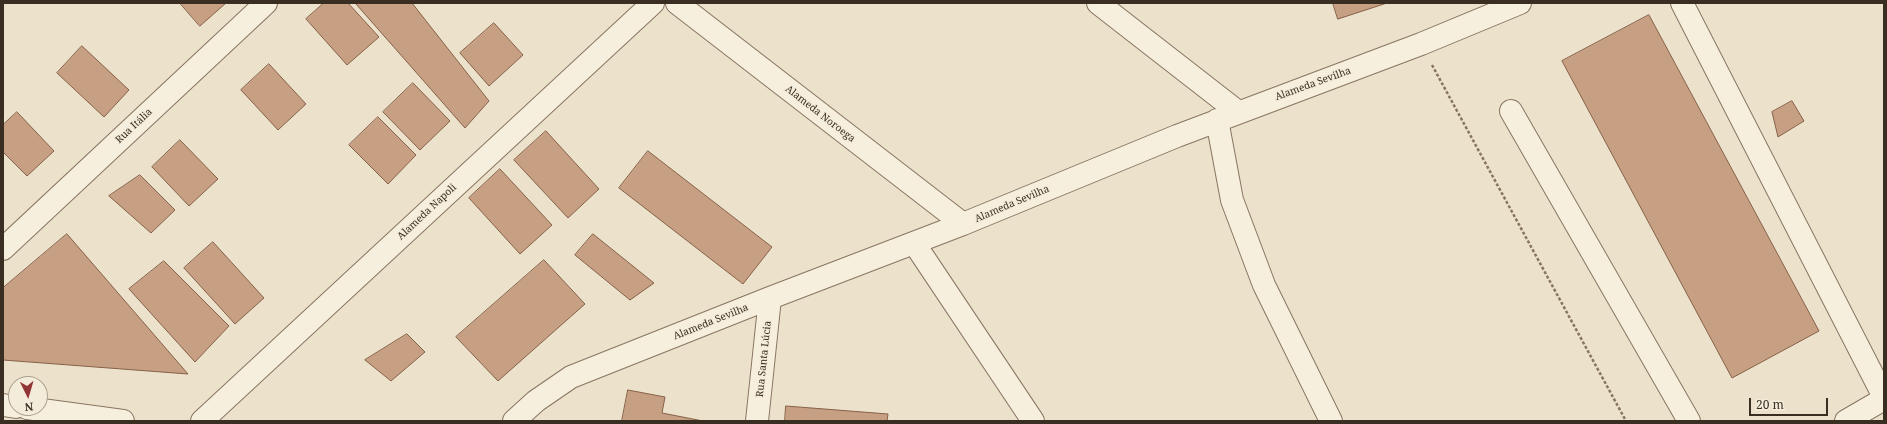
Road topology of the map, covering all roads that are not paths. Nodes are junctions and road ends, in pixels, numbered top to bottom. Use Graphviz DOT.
graph roads {
  1 [pos="266,3"];
  2 [pos="653,3"];
  3 [pos="677,3"];
  4 [pos="1098,3"];
  5 [pos="1520,3"];
  6 [pos="1682,3"];
  7 [pos="1511,111"];
  8 [pos="1238,112"];
  9 [pos="1217,120"];
  10 [pos="963,224"];
  11 [pos="914,243"];
  12 [pos="3,249"];
  13 [pos="770,298"];
  14 [pos="1884,398"];
  15 [pos="48,411"];
  16 [pos="122,421"];
  17 [pos="202,421"];
  18 [pos="514,421"];
  19 [pos="757,421"];
  20 [pos="1034,421"];
  21 [pos="1331,421"];
  22 [pos="1689,421"];
  23 [pos="1846,421"];
  1 -- 12 [label="street, Rua Itália"];
  2 -- 17 [label="street, Alameda Napoli"];
  3 -- 10 [label="street, Alameda Noroega"];
  4 -- 8 [label="street"];
  5 -- 8 [label="street, Alameda Sevilha"];
  6 -- 14 [label="street"];
  7 -- 22 [label="street"];
  8 -- 9 [label="street, Alameda Sevilha"];
  9 -- 10 [label="street, Alameda Sevilha"];
  9 -- 21 [label="street"];
  10 -- 11 [label="street, Alameda Sevilha"];
  11 -- 13 [label="street, Alameda Sevilha"];
  11 -- 20 [label="street"];
  13 -- 18 [label="street, Alameda Sevilha"];
  13 -- 19 [label="street, Rua Santa Lúcia"];
  14 -- 23 [label="street"];
  15 -- 16 [label="street"];
}
